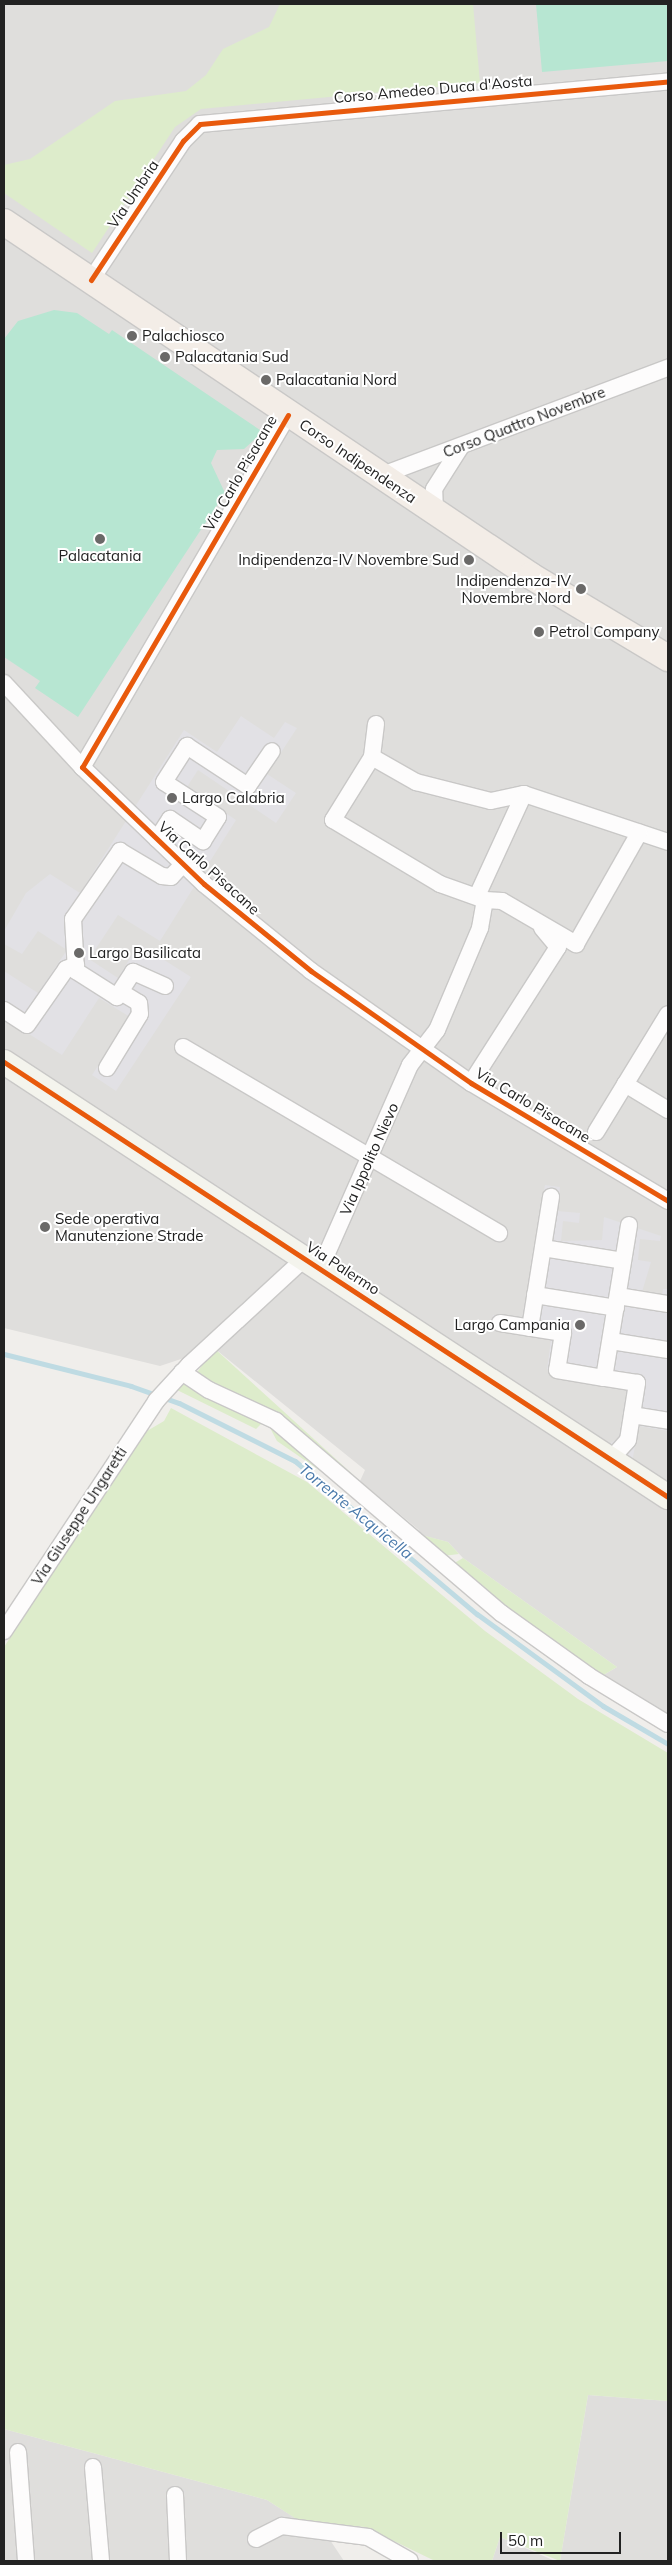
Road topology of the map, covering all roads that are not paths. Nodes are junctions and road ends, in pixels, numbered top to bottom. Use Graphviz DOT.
graph roads {
  1 [pos="668,81"];
  2 [pos="200,124"];
  3 [pos="4,222"];
  4 [pos="91,280"];
  5 [pos="668,368"];
  6 [pos="288,415"];
  7 [pos="460,448"];
  8 [pos="380,476"];
  9 [pos="435,513"];
  10 [pos="668,658"];
  11 [pos="4,683"];
  12 [pos="376,724"];
  13 [pos="272,751"];
  14 [pos="372,757"];
  15 [pos="82,767"];
  16 [pos="524,794"];
  17 [pos="639,833"];
  18 [pos="157,839"];
  19 [pos="668,842"];
  20 [pos="183,864"];
  21 [pos="481,898"];
  22 [pos="534,918"];
  23 [pos="76,964"];
  24 [pos="165,986"];
  25 [pos="121,992"];
  26 [pos="4,1010"];
  27 [pos="668,1014"];
  28 [pos="183,1047"];
  29 [pos="422,1052"];
  30 [pos="4,1062"];
  31 [pos="107,1068"];
  32 [pos="471,1083"];
  33 [pos="625,1084"];
  34 [pos="668,1110"];
  35 [pos="596,1132"];
  36 [pos="370,1156"];
  37 [pos="551,1197"];
  38 [pos="668,1201"];
  39 [pos="629,1225"];
  40 [pos="499,1233"];
  41 [pos="543,1248"];
  42 [pos="623,1261"];
  43 [pos="312,1263"];
  44 [pos="536,1295"];
  45 [pos="617,1302"];
  46 [pos="668,1304"];
  47 [pos="500,1323"];
  48 [pos="530,1328"];
  49 [pos="610,1341"];
  50 [pos="668,1350"];
  51 [pos="182,1372"];
  52 [pos="604,1378"];
  53 [pos="632,1415"];
  54 [pos="668,1421"];
  55 [pos="611,1459"];
  56 [pos="668,1497"];
  57 [pos="4,1631"];
  58 [pos="668,1724"];
  59 [pos="18,2452"];
  60 [pos="93,2467"];
  61 [pos="175,2495"];
  62 [pos="256,2539"];
  63 [pos="26,2561"];
  64 [pos="101,2561"];
  65 [pos="178,2561"];
  66 [pos="410,2561"];
  1 -- 2 [label="street, Corso Amedeo Duca d'Aosta"];
  2 -- 4 [label="street, Via Umbria"];
  3 -- 4 [label="main road, Corso Indipendenza"];
  4 -- 6 [label="main road, Corso Indipendenza"];
  5 -- 7 [label="street, Corso Quattro Novembre"];
  6 -- 8 [label="main road, Corso Indipendenza"];
  6 -- 15 [label="street, Via Carlo Pisacane"];
  7 -- 8 [label="street, Corso Quattro Novembre"];
  7 -- 9 [label="street"];
  8 -- 9 [label="main road, Corso Indipendenza"];
  9 -- 10 [label="main road, Corso Indipendenza"];
  11 -- 15 [label="street"];
  12 -- 14 [label="street"];
  13 -- 18 [label="street"];
  14 -- 16 [label="street"];
  14 -- 21 [label="street"];
  15 -- 18 [label="street, Via Carlo Pisacane"];
  16 -- 17 [label="street"];
  16 -- 21 [label="street, Via Ippolito Nievo"];
  17 -- 19 [label="street"];
  17 -- 22 [label="street"];
  18 -- 20 [label="street, Via Carlo Pisacane"];
  20 -- 23 [label="street"];
  20 -- 29 [label="street, Via Carlo Pisacane"];
  21 -- 22 [label="street"];
  21 -- 29 [label="street, Via Ippolito Nievo"];
  22 -- 32 [label="street"];
  23 -- 25 [label="street"];
  23 -- 26 [label="street"];
  24 -- 25 [label="street"];
  25 -- 31 [label="street"];
  27 -- 33 [label="street"];
  28 -- 36 [label="street"];
  29 -- 32 [label="street, Via Carlo Pisacane"];
  29 -- 36 [label="street, Via Ippolito Nievo"];
  30 -- 43 [label="main road, Via Palermo"];
  32 -- 38 [label="street, Via Carlo Pisacane"];
  33 -- 34 [label="street"];
  33 -- 35 [label="street"];
  36 -- 40 [label="street"];
  36 -- 43 [label="street, Via Ippolito Nievo"];
  37 -- 41 [label="street"];
  39 -- 42 [label="street"];
  41 -- 42 [label="street"];
  41 -- 44 [label="street"];
  42 -- 45 [label="street"];
  43 -- 51 [label="street"];
  43 -- 55 [label="main road, Via Palermo"];
  44 -- 45 [label="street"];
  44 -- 48 [label="street"];
  45 -- 46 [label="street"];
  45 -- 49 [label="street"];
  47 -- 48 [label="street"];
  48 -- 52 [label="street"];
  49 -- 50 [label="street"];
  49 -- 52 [label="street"];
  51 -- 57 [label="street, Via Giuseppe Ungaretti"];
  51 -- 58 [label="street"];
  52 -- 53 [label="street"];
  53 -- 54 [label="street"];
  53 -- 55 [label="street"];
  55 -- 56 [label="main road, Via Palermo"];
  59 -- 63 [label="street"];
  60 -- 64 [label="street"];
  61 -- 65 [label="street"];
  62 -- 66 [label="street"];
}
